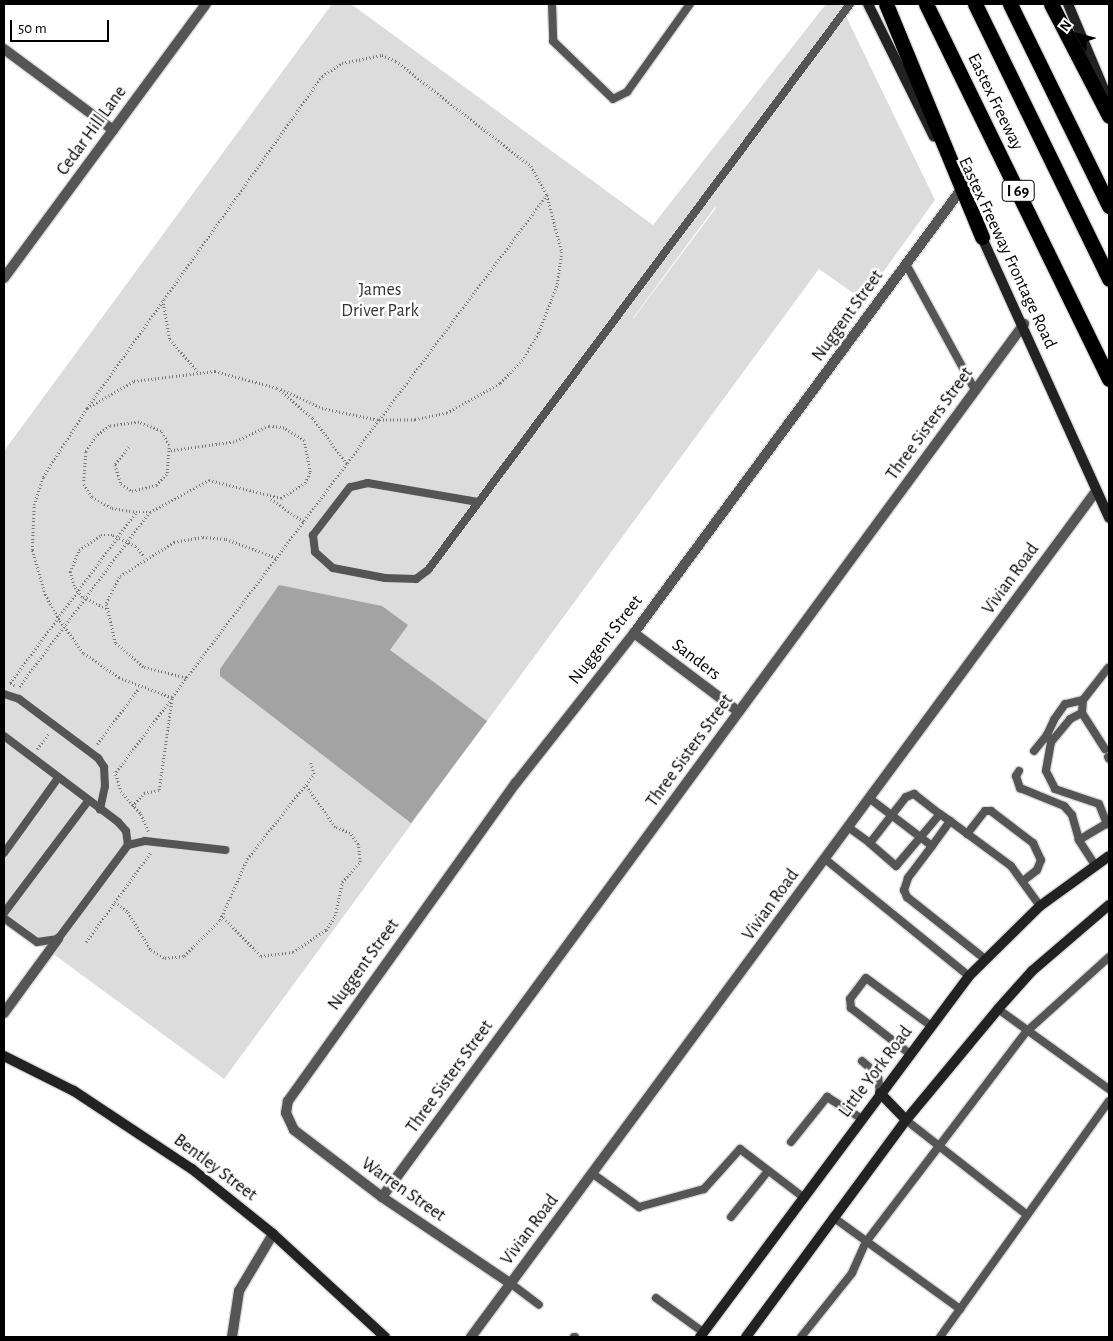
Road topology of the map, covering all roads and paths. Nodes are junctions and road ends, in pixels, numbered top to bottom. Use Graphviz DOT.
graph roads {
  1 [pos="206,4"];
  2 [pos="552,4"];
  3 [pos="690,4"];
  4 [pos="850,4"];
  5 [pos="868,4"];
  6 [pos="886,4"];
  7 [pos="926,4"];
  8 [pos="975,4"];
  9 [pos="1010,4"];
  10 [pos="1051,4"];
  11 [pos="1068,4"];
  12 [pos="4,49"];
  13 [pos="1109,101"];
  14 [pos="1109,116"];
  15 [pos="113,130"];
  16 [pos="960,191"];
  17 [pos="546,195"];
  18 [pos="1109,206"];
  19 [pos="982,237"];
  20 [pos="906,264"];
  21 [pos="4,278"];
  22 [pos="1109,279"];
  23 [pos="164,299"];
  24 [pos="1024,324"];
  25 [pos="198,372"];
  26 [pos="1109,379"];
  27 [pos="277,388"];
  28 [pos="975,390"];
  29 [pos="87,408"];
  30 [pos="379,420"];
  31 [pos="129,447"];
  32 [pos="170,450"];
  33 [pos="347,464"];
  34 [pos="1096,491"];
  35 [pos="270,498"];
  36 [pos="478,502"];
  37 [pos="136,512"];
  38 [pos="150,512"];
  39 [pos="1109,518"];
  40 [pos="304,522"];
  41 [pos="119,538"];
  42 [pos="128,542"];
  43 [pos="145,557"];
  44 [pos="277,558"];
  45 [pos="78,592"];
  46 [pos="86,600"];
  47 [pos="106,609"];
  48 [pos="59,620"];
  49 [pos="64,628"];
  50 [pos="634,633"];
  51 [pos="1109,668"];
  52 [pos="186,678"];
  53 [pos="139,688"];
  54 [pos="18,689"];
  55 [pos="4,694"];
  56 [pos="25,695"];
  57 [pos="172,698"];
  58 [pos="1083,700"];
  59 [pos="738,712"];
  60 [pos="1082,713"];
  61 [pos="54,726"];
  62 [pos="4,736"];
  63 [pos="1049,738"];
  64 [pos="90,743"];
  65 [pos="95,747"];
  66 [pos="1105,749"];
  67 [pos="100,751"];
  68 [pos="1034,751"];
  69 [pos="31,757"];
  70 [pos="310,762"];
  71 [pos="112,766"];
  72 [pos="1019,771"];
  73 [pos="116,772"];
  74 [pos="58,778"];
  75 [pos="306,786"];
  76 [pos="1055,789"];
  77 [pos="870,798"];
  78 [pos="88,801"];
  79 [pos="132,806"];
  80 [pos="1064,806"];
  81 [pos="100,809"];
  82 [pos="940,814"];
  83 [pos="892,815"];
  84 [pos="950,821"];
  85 [pos="1108,823"];
  86 [pos="848,827"];
  87 [pos="967,834"];
  88 [pos="922,838"];
  89 [pos="1079,840"];
  90 [pos="153,842"];
  91 [pos="870,843"];
  92 [pos="128,845"];
  93 [pos="932,846"];
  94 [pos="224,850"];
  95 [pos="4,852"];
  96 [pos="1109,856"];
  97 [pos="825,859"];
  98 [pos="1095,866"];
  99 [pos="1024,880"];
  100 [pos="115,902"];
  101 [pos="1109,905"];
  102 [pos="1040,906"];
  103 [pos="4,913"];
  104 [pos="221,916"];
  105 [pos="4,918"];
  106 [pos="58,939"];
  107 [pos="86,942"];
  108 [pos="1109,957"];
  109 [pos="985,959"];
  110 [pos="969,976"];
  111 [pos="998,1008"];
  112 [pos="4,1013"];
  113 [pos="931,1026"];
  114 [pos="1026,1032"];
  115 [pos="910,1054"];
  116 [pos="4,1056"];
  117 [pos="862,1061"];
  118 [pos="1109,1089"];
  119 [pos="880,1093"];
  120 [pos="1109,1101"];
  121 [pos="286,1113"];
  122 [pos="861,1118"];
  123 [pos="906,1120"];
  124 [pos="791,1142"];
  125 [pos="937,1146"];
  126 [pos="768,1171"];
  127 [pos="593,1174"];
  128 [pos="382,1197"];
  129 [pos="803,1197"];
  130 [pos="1026,1214"];
  131 [pos="731,1217"];
  132 [pos="833,1217"];
  133 [pos="273,1234"];
  134 [pos="866,1242"];
  135 [pos="510,1283"];
  136 [pos="656,1298"];
  137 [pos="539,1305"];
  138 [pos="960,1309"];
  139 [pos="702,1335"];
  140 [pos="232,1337"];
  141 [pos="385,1337"];
  142 [pos="471,1337"];
  143 [pos="746,1337"];
  144 [pos="801,1337"];
  145 [pos="940,1337"];
  1 -- 15 [label="street, Cedar Hill Lane"];
  2 -- 3 [label="lane"];
  4 -- 36 [label="lane"];
  5 -- 16 [label="main road, Eastex Freeway Frontage Road"];
  6 -- 19 [label="highway"];
  7 -- 26 [label="highway, Eastex Freeway / I 69"];
  8 -- 22 [label="highway, I 69"];
  9 -- 18 [label="highway"];
  10 -- 14 [label="highway"];
  11 -- 13 [label="main road"];
  12 -- 15 [label="street"];
  15 -- 21 [label="street, Cedar Hill Lane"];
  16 -- 19 [label="main road, Eastex Freeway Frontage Road"];
  16 -- 20 [label="street, Nuggent Street"];
  17 -- 23 [label="path"];
  17 -- 30 [label="path"];
  17 -- 30 [label="path"];
  19 -- 24 [label="main road, Eastex Freeway Frontage Road"];
  20 -- 28 [label="lane"];
  20 -- 50 [label="street, Nuggent Street"];
  23 -- 25 [label="path"];
  23 -- 29 [label="path"];
  24 -- 28 [label="street, Three Sisters Street"];
  24 -- 34 [label="main road, Eastex Freeway Frontage Road"];
  25 -- 27 [label="path"];
  25 -- 29 [label="path"];
  27 -- 30 [label="path"];
  27 -- 33 [label="path"];
  28 -- 59 [label="street, Three Sisters Street"];
  29 -- 48 [label="path"];
  30 -- 33 [label="path"];
  31 -- 32 [label="path"];
  32 -- 35 [label="path"];
  32 -- 37 [label="path"];
  33 -- 40 [label="path"];
  34 -- 39 [label="main road, Eastex Freeway Frontage Road"];
  34 -- 77 [label="street, Vivian Road"];
  35 -- 38 [label="path"];
  35 -- 40 [label="path"];
  36 -- 36 [label="lane"];
  37 -- 38 [label="path"];
  37 -- 41 [label="path"];
  38 -- 42 [label="path"];
  40 -- 44 [label="path"];
  41 -- 42 [label="path"];
  41 -- 45 [label="path"];
  41 -- 45 [label="path"];
  42 -- 43 [label="path"];
  42 -- 46 [label="path"];
  43 -- 44 [label="path"];
  43 -- 47 [label="path"];
  44 -- 52 [label="path"];
  45 -- 46 [label="path"];
  45 -- 48 [label="path"];
  46 -- 47 [label="path"];
  46 -- 49 [label="path"];
  47 -- 52 [label="path"];
  48 -- 49 [label="path"];
  48 -- 54 [label="path"];
  49 -- 53 [label="path"];
  49 -- 54 [label="path"];
  50 -- 59 [label="street, Sanders"];
  50 -- 121 [label="street, Nuggent Street"];
  51 -- 58 [label="lane"];
  52 -- 57 [label="path"];
  53 -- 57 [label="path"];
  53 -- 65 [label="path"];
  54 -- 56 [label="path"];
  55 -- 61 [label="lane"];
  57 -- 73 [label="path"];
  57 -- 79 [label="path"];
  58 -- 60 [label="lane"];
  58 -- 63 [label="lane"];
  59 -- 128 [label="street, Three Sisters Street"];
  60 -- 63 [label="lane"];
  60 -- 66 [label="lane"];
  61 -- 69 [label="path"];
  61 -- 81 [label="lane"];
  62 -- 69 [label="lane"];
  63 -- 68 [label="lane"];
  63 -- 76 [label="lane"];
  64 -- 65 [label="path"];
  65 -- 67 [label="path"];
  69 -- 74 [label="lane"];
  70 -- 75 [label="path"];
  71 -- 73 [label="path"];
  72 -- 80 [label="lane"];
  73 -- 79 [label="path"];
  74 -- 78 [label="lane"];
  74 -- 95 [label="lane"];
  75 -- 104 [label="path"];
  75 -- 104 [label="path"];
  76 -- 80 [label="lane"];
  76 -- 85 [label="lane"];
  77 -- 83 [label="lane"];
  77 -- 86 [label="street, Vivian Road"];
  78 -- 81 [label="lane"];
  78 -- 103 [label="lane"];
  79 -- 90 [label="path"];
  80 -- 89 [label="lane"];
  81 -- 92 [label="lane"];
  82 -- 83 [label="lane"];
  82 -- 84 [label="lane"];
  82 -- 88 [label="lane"];
  83 -- 88 [label="lane"];
  83 -- 91 [label="lane"];
  84 -- 87 [label="lane"];
  84 -- 93 [label="lane"];
  85 -- 89 [label="lane"];
  86 -- 91 [label="lane"];
  86 -- 97 [label="street, Vivian Road"];
  87 -- 99 [label="lane"];
  87 -- 99 [label="lane"];
  88 -- 91 [label="lane"];
  88 -- 93 [label="lane"];
  89 -- 98 [label="lane"];
  90 -- 92 [label="lane"];
  90 -- 94 [label="lane"];
  90 -- 100 [label="path"];
  92 -- 106 [label="lane"];
  93 -- 109 [label="lane"];
  96 -- 98 [label="main road, Little York Road"];
  97 -- 110 [label="lane"];
  97 -- 127 [label="street, Vivian Road"];
  98 -- 102 [label="main road, Little York Road"];
  99 -- 102 [label="lane"];
  100 -- 104 [label="path"];
  100 -- 107 [label="path"];
  101 -- 111 [label="main road"];
  102 -- 109 [label="main road, Little York Road"];
  105 -- 106 [label="lane"];
  106 -- 112 [label="street"];
  108 -- 114 [label="lane"];
  109 -- 110 [label="main road, Little York Road"];
  110 -- 113 [label="main road, Little York Road"];
  111 -- 114 [label="lane"];
  111 -- 123 [label="main road"];
  113 -- 115 [label="main road, Little York Road"];
  113 -- 115 [label="lane"];
  114 -- 118 [label="lane"];
  114 -- 125 [label="lane"];
  115 -- 119 [label="main road, Little York Road"];
  116 -- 133 [label="main road, Bentley Street"];
  117 -- 119 [label="lane"];
  119 -- 122 [label="main road, Little York Road"];
  119 -- 123 [label="main road"];
  120 -- 130 [label="lane"];
  121 -- 128 [label="street, Warren Street"];
  122 -- 124 [label="lane"];
  122 -- 129 [label="main road, Little York Road"];
  123 -- 125 [label="lane"];
  123 -- 132 [label="main road"];
  125 -- 130 [label="lane"];
  125 -- 134 [label="lane"];
  126 -- 127 [label="lane"];
  126 -- 129 [label="lane"];
  126 -- 131 [label="lane"];
  127 -- 135 [label="street, Vivian Road"];
  128 -- 135 [label="street, Warren Street"];
  129 -- 139 [label="main road, Little York Road"];
  130 -- 138 [label="lane"];
  132 -- 134 [label="lane"];
  132 -- 143 [label="main road"];
  133 -- 140 [label="street"];
  133 -- 141 [label="main road, Bentley Street"];
  134 -- 138 [label="lane"];
  134 -- 144 [label="lane"];
  135 -- 137 [label="lane"];
  135 -- 142 [label="street, Vivian Road"];
  136 -- 139 [label="lane"];
  138 -- 145 [label="lane"];
}
